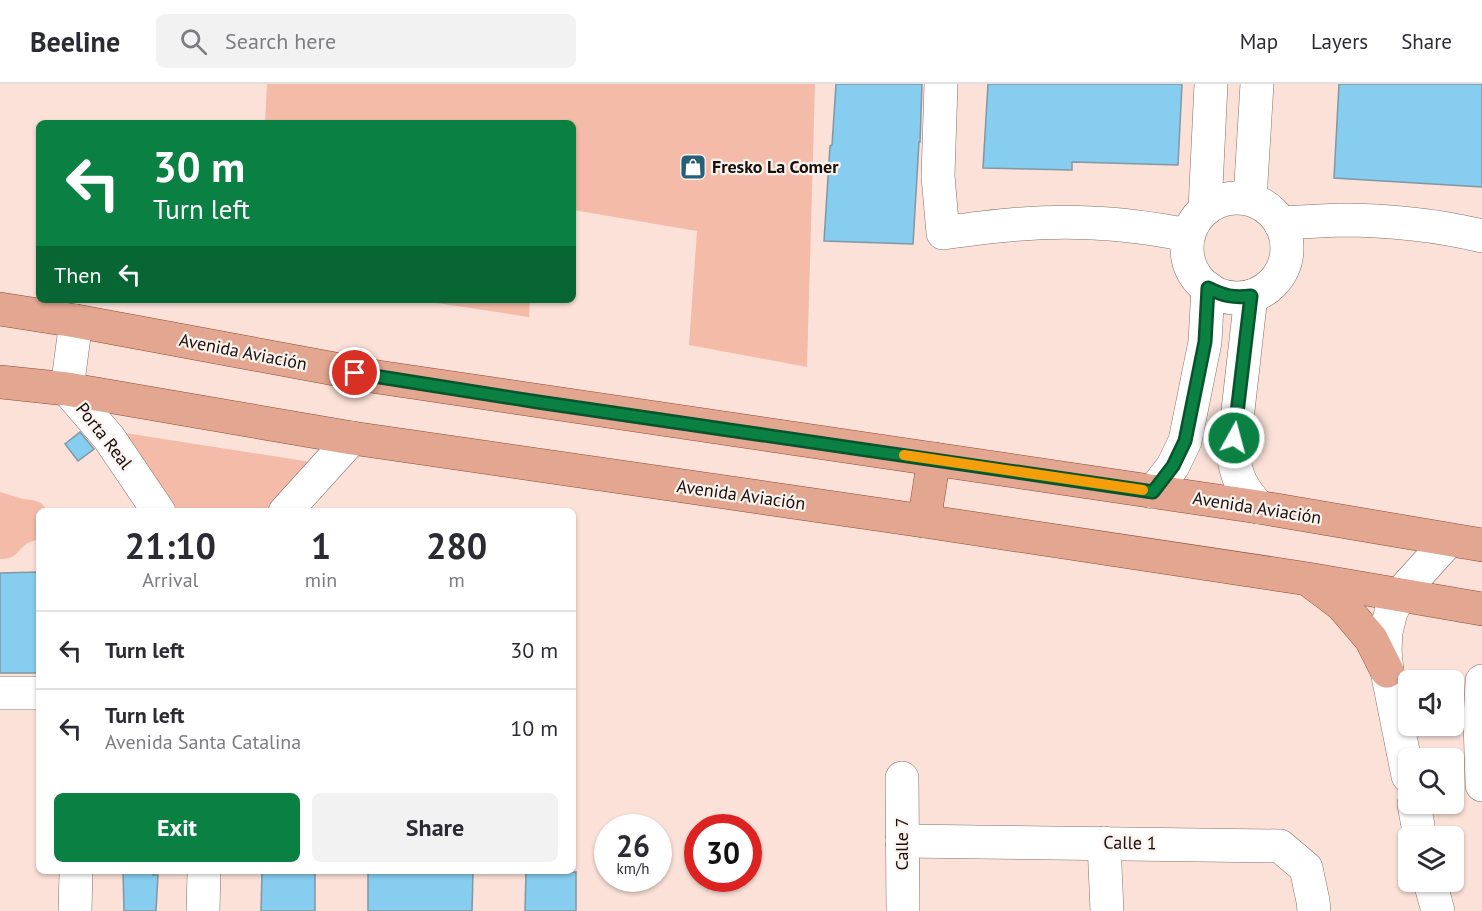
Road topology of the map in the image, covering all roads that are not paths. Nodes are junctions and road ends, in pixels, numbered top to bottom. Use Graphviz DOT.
graph roads {
  1 [pos="941,84"];
  2 [pos="1211,84"];
  3 [pos="1257,84"];
  4 [pos="1250,199"];
  5 [pos="1197,222"];
  6 [pos="1280,223"];
  7 [pos="1482,236"];
  8 [pos="1208,288"];
  9 [pos="1251,296"];
  10 [pos="0,309"];
  11 [pos="76,321"];
  12 [pos="0,382"];
  13 [pos="67,389"];
  14 [pos="352,438"];
  15 [pos="934,459"];
  16 [pos="1153,492"];
  17 [pos="1258,507"];
  18 [pos="156,508"];
  19 [pos="289,508"];
  20 [pos="924,521"];
  21 [pos="1449,540"];
  22 [pos="1482,545"];
  23 [pos="1308,579"];
  24 [pos="1400,594"];
  25 [pos="1482,609"];
  26 [pos="1387,671"];
  27 [pos="1482,681"];
  28 [pos="0,693"];
  29 [pos="36,693"];
  30 [pos="1402,748"];
  31 [pos="1464,764"];
  32 [pos="1481,775"];
  33 [pos="902,778"];
  34 [pos="1482,785"];
  35 [pos="902,841"];
  36 [pos="1104,843"];
  37 [pos="76,874"];
  38 [pos="204,874"];
  39 [pos="1433,892"];
  40 [pos="75,911"];
  41 [pos="204,911"];
  42 [pos="903,911"];
  43 [pos="1107,911"];
  44 [pos="1314,911"];
  45 [pos="1438,911"];
  1 -- 5 [label="street"];
  2 -- 5 [label="street"];
  3 -- 4 [label="street"];
  4 -- 5 [label="street"];
  4 -- 6 [label="street"];
  5 -- 8 [label="street"];
  6 -- 7 [label="street"];
  6 -- 9 [label="street"];
  8 -- 9 [label="street"];
  8 -- 16 [label="street"];
  9 -- 17 [label="street"];
  10 -- 11 [label="main road, Avenida Aviación"];
  11 -- 13 [label="street, Porta Real"];
  11 -- 15 [label="main road, Avenida Aviación"];
  12 -- 13 [label="main road, Avenida Aviación"];
  13 -- 14 [label="main road, Avenida Aviación"];
  13 -- 18 [label="street, Porta Real"];
  14 -- 19 [label="street"];
  14 -- 20 [label="main road, Avenida Aviación"];
  15 -- 16 [label="main road, Avenida Aviación"];
  15 -- 20 [label="main road"];
  16 -- 17 [label="main road, Avenida Aviación"];
  17 -- 21 [label="main road, Avenida Aviación"];
  20 -- 23 [label="main road, Avenida Aviación"];
  21 -- 22 [label="main road, Avenida Aviación"];
  21 -- 24 [label="street"];
  23 -- 24 [label="main road, Avenida Aviación"];
  23 -- 26 [label="main road"];
  24 -- 25 [label="main road, Avenida Aviación"];
  24 -- 26 [label="street"];
  26 -- 30 [label="street"];
  27 -- 32 [label="street"];
  28 -- 29 [label="street"];
  31 -- 32 [label="street"];
  32 -- 34 [label="street"];
  33 -- 35 [label="street, Calle 7"];
  35 -- 36 [label="street, Calle 1"];
  35 -- 42 [label="street, Calle 7"];
  36 -- 43 [label="street"];
  36 -- 44 [label="street, Calle 1"];
  37 -- 40 [label="street"];
  38 -- 41 [label="street"];
  39 -- 45 [label="street"];
}
